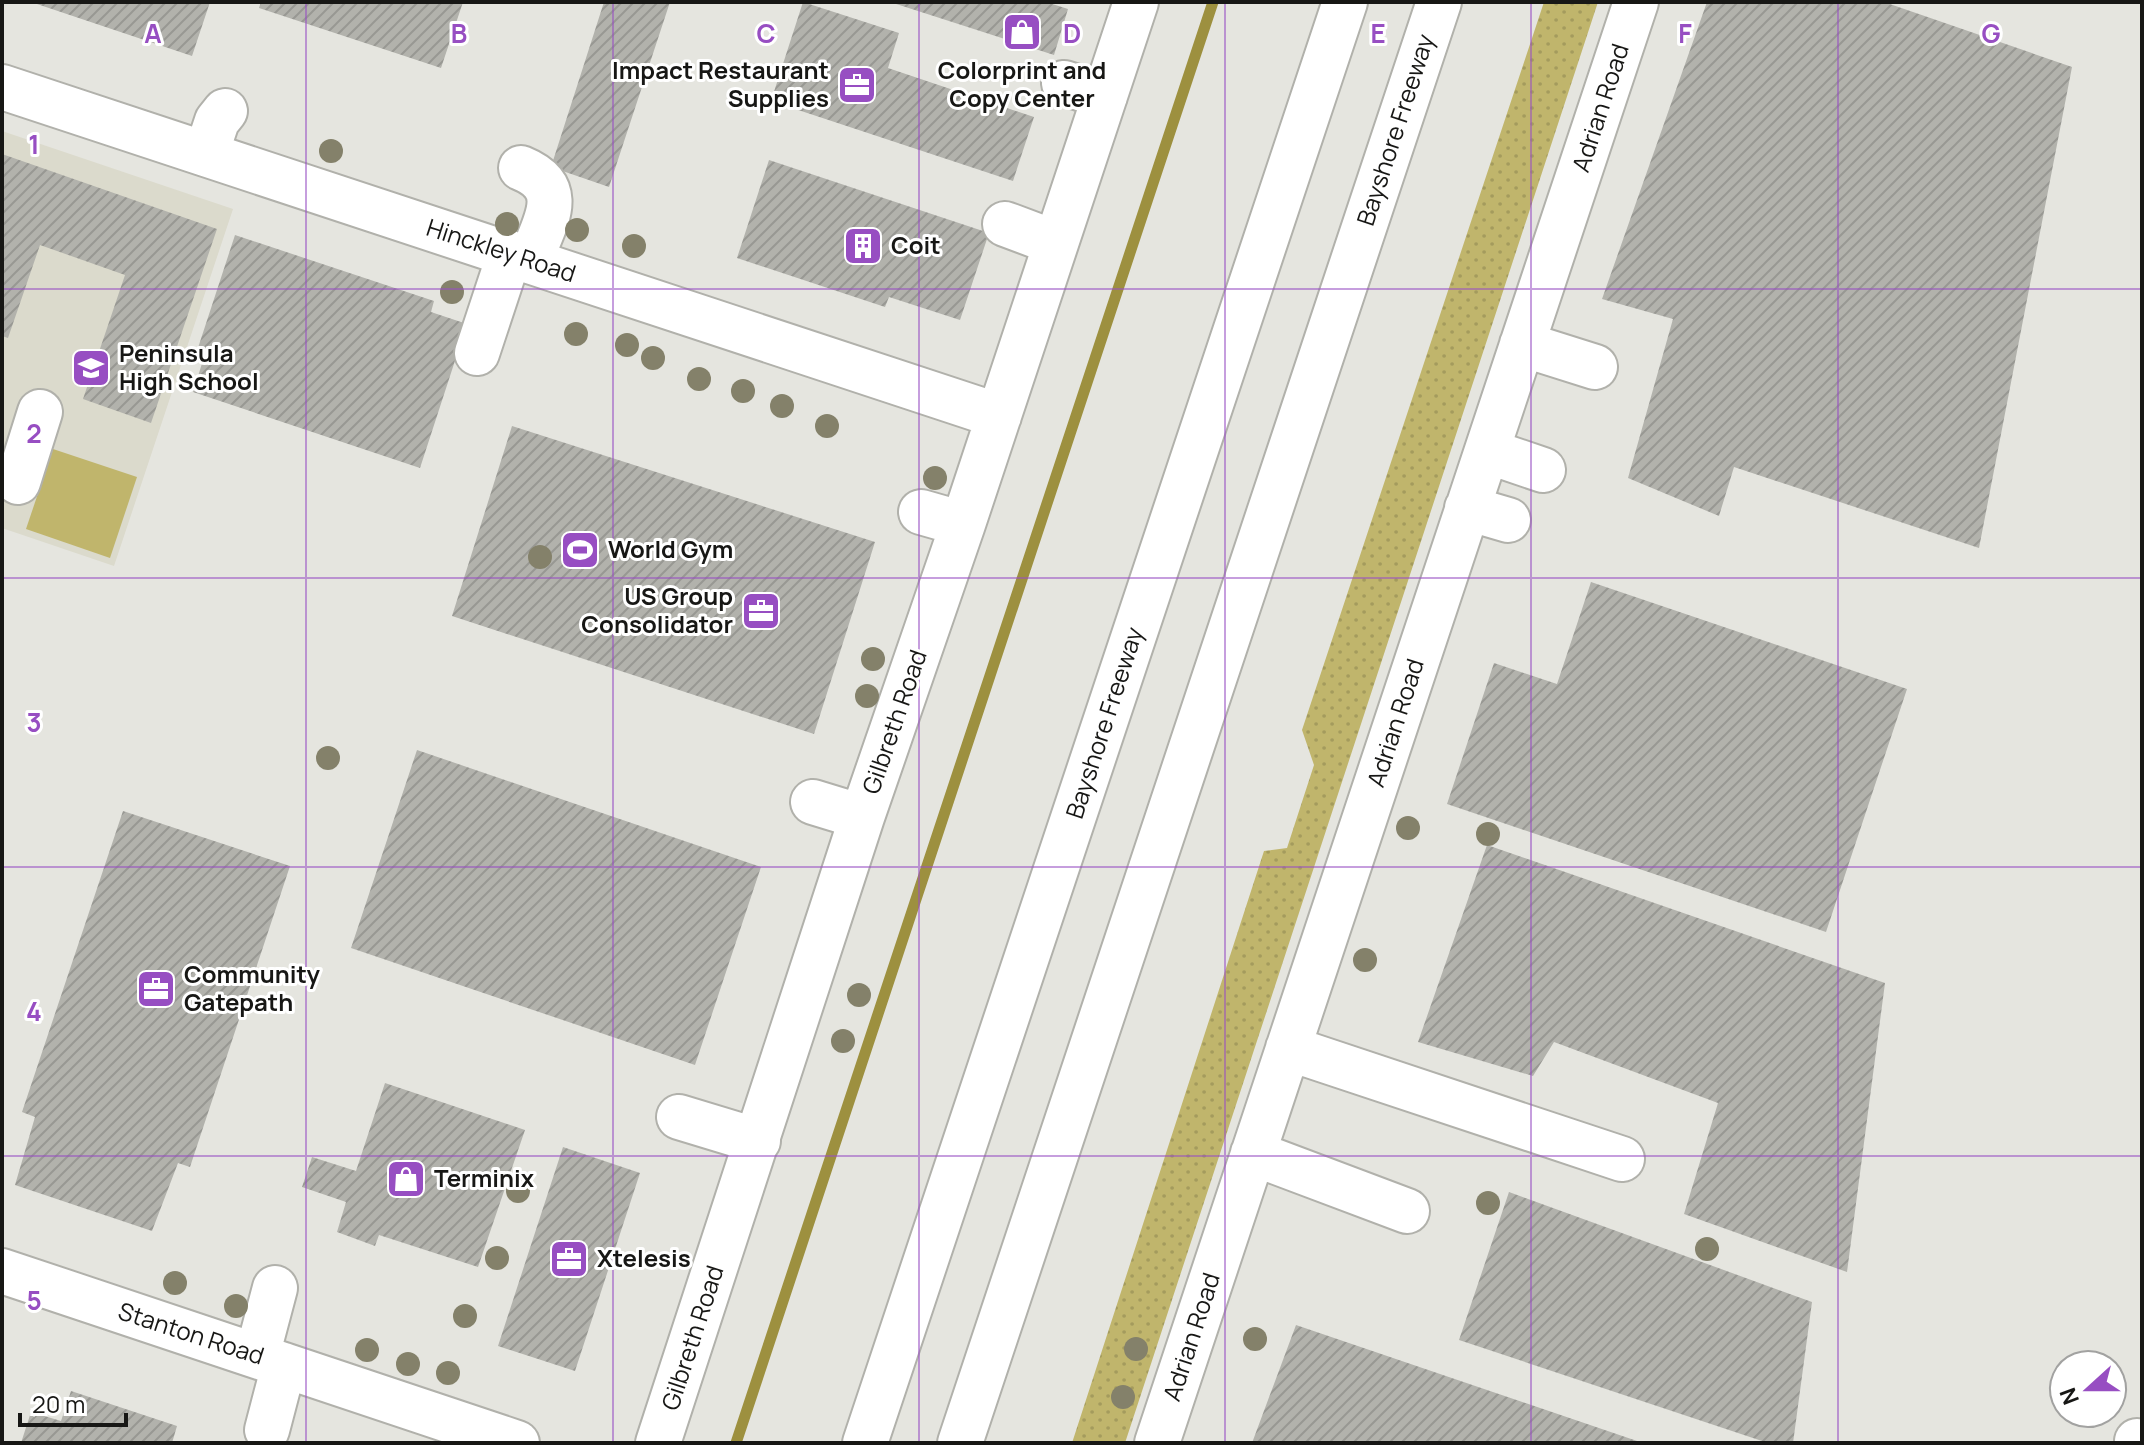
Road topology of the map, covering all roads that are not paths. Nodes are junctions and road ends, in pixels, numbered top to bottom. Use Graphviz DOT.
graph roads {
  1 [pos="1136,2"];
  2 [pos="1345,2"];
  3 [pos="1439,2"];
  4 [pos="1636,2"];
  5 [pos="1064,83"];
  6 [pos="2,87"];
  7 [pos="1105,96"];
  8 [pos="225,111"];
  9 [pos="206,154"];
  10 [pos="521,168"];
  11 [pos="1005,224"];
  12 [pos="1056,243"];
  13 [pos="520,257"];
  14 [pos="1522,344"];
  15 [pos="477,353"];
  16 [pos="1595,367"];
  17 [pos="40,412"];
  18 [pos="999,416"];
  19 [pos="1487,451"];
  20 [pos="1543,470"];
  21 [pos="18,482"];
  22 [pos="1467,508"];
  23 [pos="921,512"];
  24 [pos="1508,520"];
  25 [pos="963,524"];
  26 [pos="813,802"];
  27 [pos="862,817"];
  28 [pos="1288,1048"];
  29 [pos="679,1117"];
  30 [pos="758,1141"];
  31 [pos="1253,1153"];
  32 [pos="1622,1159"];
  33 [pos="1407,1211"];
  34 [pos="275,1288"];
  35 [pos="21,1290"];
  36 [pos="270,1360"];
  37 [pos="267,1430"];
  38 [pos="500,1440"];
  39 [pos="658,1443"];
  40 [pos="865,1443"];
  41 [pos="960,1443"];
  42 [pos="1157,1443"];
  1 -- 7 [label="main road, Gilbreth Road"];
  2 -- 40 [label="main road, Bayshore Freeway"];
  3 -- 41 [label="main road, Bayshore Freeway"];
  4 -- 14 [label="main road, Adrian Road"];
  5 -- 7 [label="main road"];
  6 -- 9 [label="main road, Hinckley Road"];
  7 -- 12 [label="main road, Gilbreth Road"];
  8 -- 9 [label="main road"];
  9 -- 13 [label="main road, Hinckley Road"];
  10 -- 13 [label="main road"];
  11 -- 12 [label="main road"];
  12 -- 18 [label="main road, Gilbreth Road"];
  13 -- 15 [label="main road"];
  13 -- 18 [label="main road, Hinckley Road"];
  14 -- 16 [label="main road"];
  14 -- 19 [label="main road, Adrian Road"];
  17 -- 21 [label="main road"];
  18 -- 25 [label="main road, Gilbreth Road"];
  19 -- 20 [label="main road"];
  19 -- 22 [label="main road, Adrian Road"];
  22 -- 24 [label="main road"];
  22 -- 28 [label="main road, Adrian Road"];
  23 -- 25 [label="main road"];
  25 -- 27 [label="main road, Gilbreth Road"];
  26 -- 27 [label="main road"];
  27 -- 30 [label="main road, Gilbreth Road"];
  28 -- 31 [label="main road, Adrian Road"];
  28 -- 32 [label="main road"];
  29 -- 30 [label="main road"];
  30 -- 39 [label="main road, Gilbreth Road"];
  31 -- 33 [label="main road"];
  31 -- 42 [label="main road, Adrian Road"];
  34 -- 36 [label="main road"];
  35 -- 36 [label="main road, Stanton Road"];
  36 -- 37 [label="main road"];
  36 -- 38 [label="main road, Stanton Road"];
}
